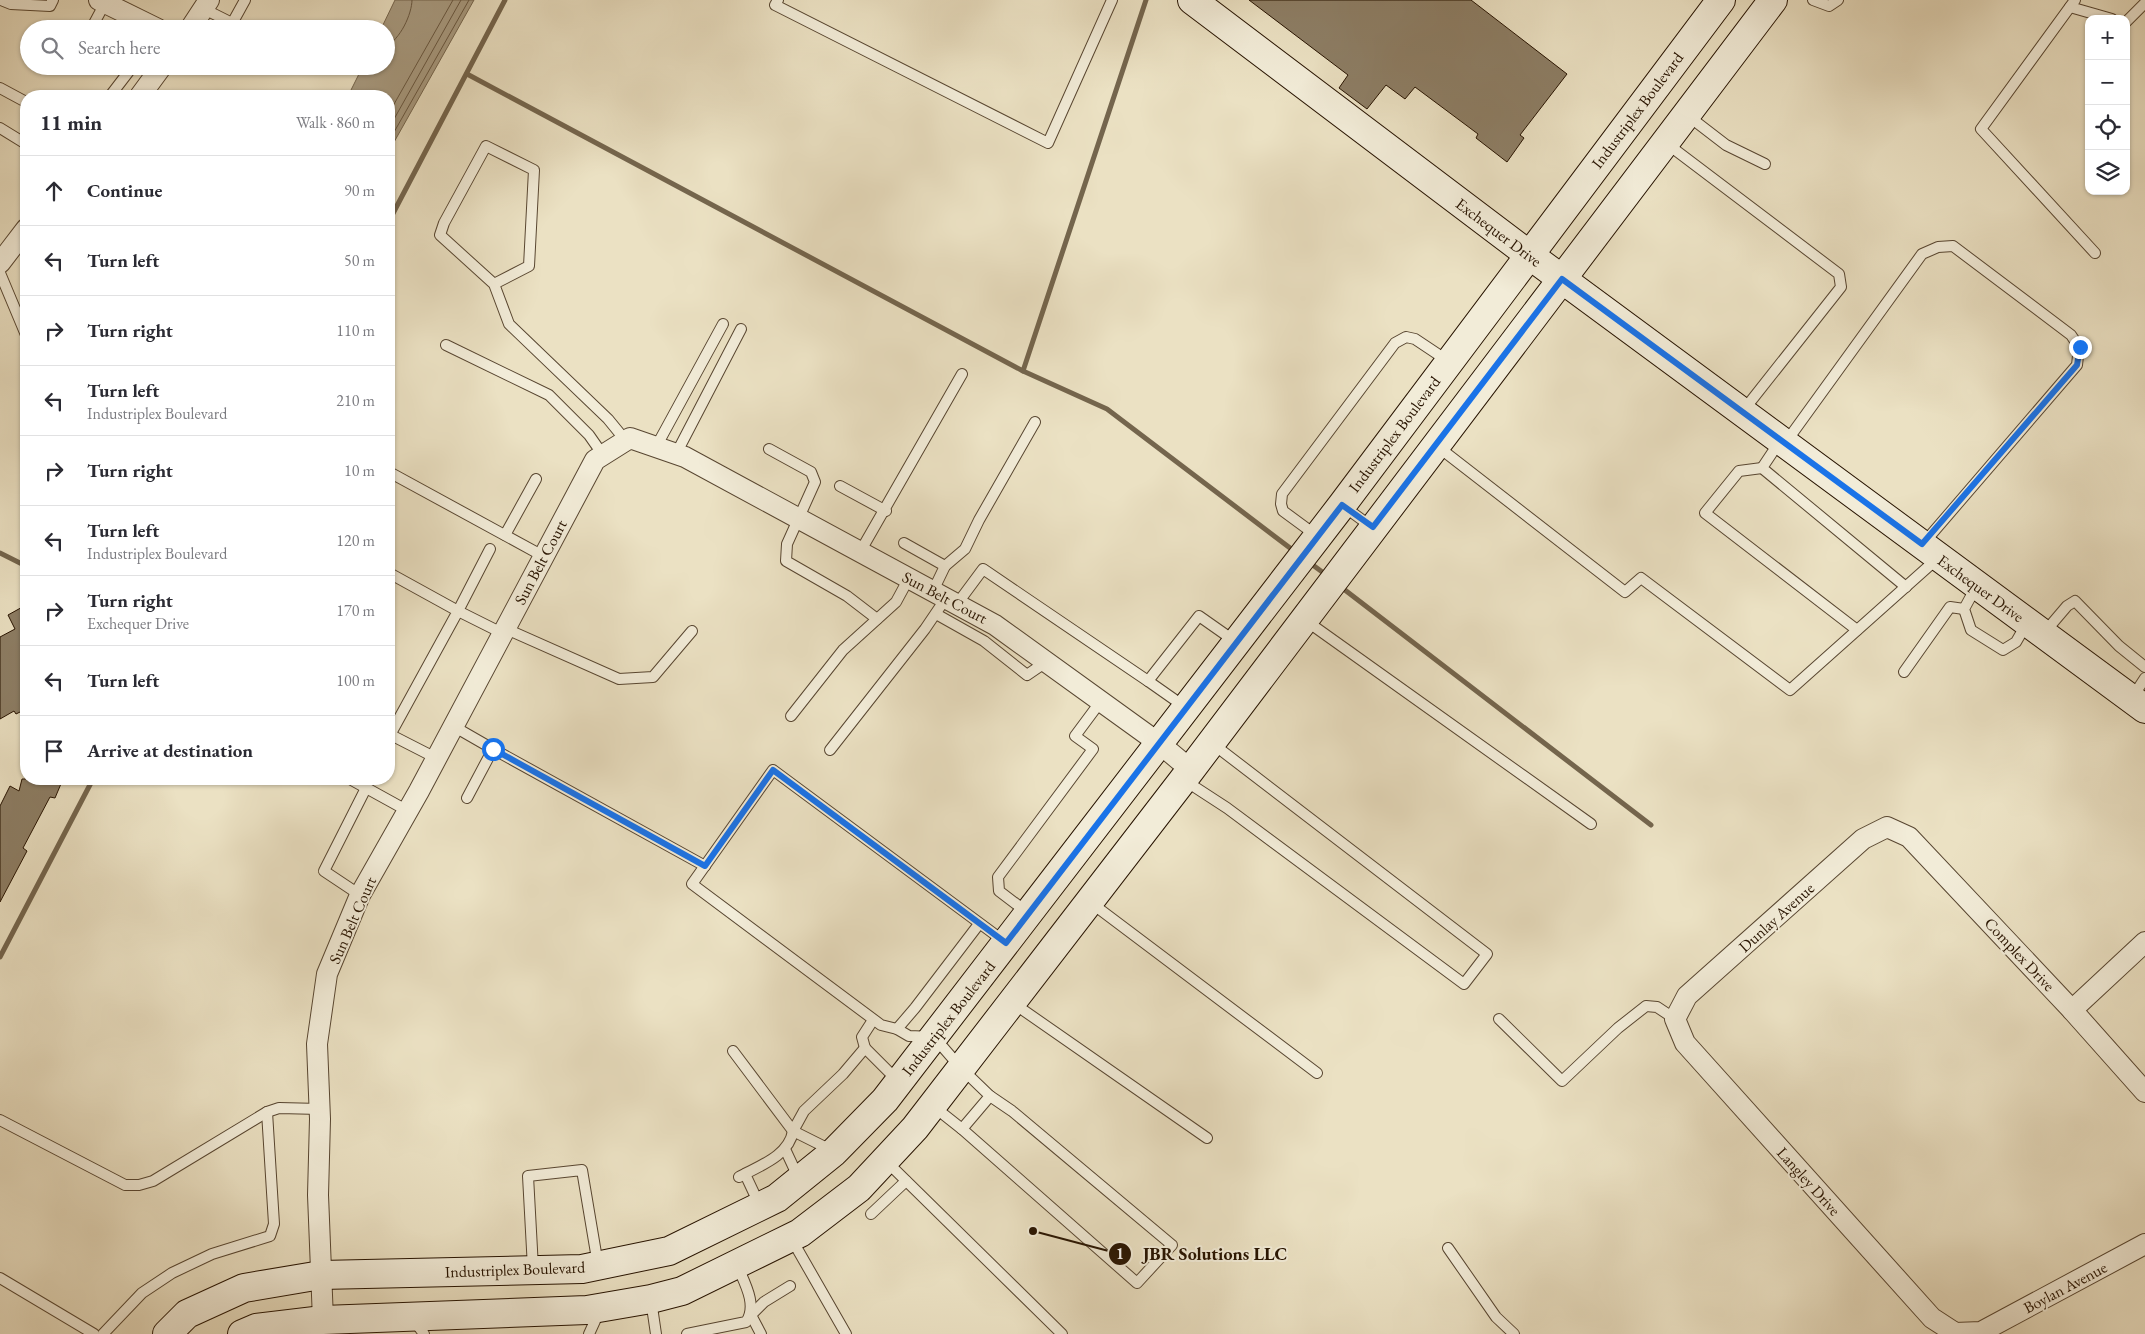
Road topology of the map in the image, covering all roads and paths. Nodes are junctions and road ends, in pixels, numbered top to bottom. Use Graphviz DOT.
graph roads {
  1 [pos="1,0"];
  2 [pos="53,0"];
  3 [pos="245,0"];
  4 [pos="778,0"];
  5 [pos="1192,0"];
  6 [pos="1721,0"];
  7 [pos="1773,0"];
  8 [pos="1813,0"];
  9 [pos="1838,0"];
  10 [pos="102,1"];
  11 [pos="1108,2"];
  12 [pos="2145,2"];
  13 [pos="206,4"];
  14 [pos="2073,4"];
  15 [pos="2102,15"];
  16 [pos="2130,18"];
  17 [pos="95,20"];
  18 [pos="140,20"];
  19 [pos="196,20"];
  20 [pos="224,20"];
  21 [pos="234,20"];
  22 [pos="126,75"];
  23 [pos="155,75"];
  24 [pos="0,88"];
  25 [pos="115,90"];
  26 [pos="144,90"];
  27 [pos="20,99"];
  28 [pos="1686,114"];
  29 [pos="0,128"];
  30 [pos="20,140"];
  31 [pos="1665,142"];
  32 [pos="1765,164"];
  33 [pos="20,237"];
  34 [pos="2095,253"];
  35 [pos="1528,254"];
  36 [pos="0,262"];
  37 [pos="0,273"];
  38 [pos="1562,279"];
  39 [pos="494,284"];
  40 [pos="20,321"];
  41 [pos="723,324"];
  42 [pos="741,329"];
  43 [pos="446,346"];
  44 [pos="1448,361"];
  45 [pos="962,374"];
  46 [pos="1743,412"];
  47 [pos="1035,422"];
  48 [pos="626,441"];
  49 [pos="1783,442"];
  50 [pos="1436,445"];
  51 [pos="656,447"];
  52 [pos="769,449"];
  53 [pos="676,454"];
  54 [pos="603,455"];
  55 [pos="1762,468"];
  56 [pos="395,475"];
  57 [pos="536,478"];
  58 [pos="840,486"];
  59 [pos="1342,505"];
  60 [pos="886,510"];
  61 [pos="799,519"];
  62 [pos="1373,527"];
  63 [pos="505,535"];
  64 [pos="1317,536"];
  65 [pos="904,543"];
  66 [pos="490,549"];
  67 [pos="1930,551"];
  68 [pos="860,552"];
  69 [pos="544,556"];
  70 [pos="945,566"];
  71 [pos="395,576"];
  72 [pos="909,578"];
  73 [pos="1977,585"];
  74 [pos="1906,587"];
  75 [pos="943,602"];
  76 [pos="1964,609"];
  77 [pos="458,611"];
  78 [pos="877,619"];
  79 [pos="1304,619"];
  80 [pos="2035,628"];
  81 [pos="1857,630"];
  82 [pos="503,631"];
  83 [pos="692,631"];
  84 [pos="1237,643"];
  85 [pos="2145,667"];
  86 [pos="1904,672"];
  87 [pos="1148,681"];
  88 [pos="2140,695"];
  89 [pos="1101,701"];
  90 [pos="1187,708"];
  91 [pos="791,716"];
  92 [pos="395,725"];
  93 [pos="453,726"];
  94 [pos="395,737"];
  95 [pos="1211,743"];
  96 [pos="1160,744"];
  97 [pos="493,749"];
  98 [pos="830,750"];
  99 [pos="436,758"];
  100 [pos="1187,775"];
  101 [pos="361,785"];
  102 [pos="366,788"];
  103 [pos="468,798"];
  104 [pos="408,811"];
  105 [pos="1591,824"];
  106 [pos="1887,827"];
  107 [pos="705,866"];
  108 [pos="360,895"];
  109 [pos="1090,901"];
  110 [pos="1029,914"];
  111 [pos="979,924"];
  112 [pos="2145,942"];
  113 [pos="1006,943"];
  114 [pos="1012,1002"];
  115 [pos="2072,1010"];
  116 [pos="1500,1019"];
  117 [pos="1675,1019"];
  118 [pos="874,1020"];
  119 [pos="897,1029"];
  120 [pos="934,1037"];
  121 [pos="864,1048"];
  122 [pos="733,1051"];
  123 [pos="961,1068"];
  124 [pos="1316,1072"];
  125 [pos="899,1082"];
  126 [pos="2145,1092"];
  127 [pos="990,1096"];
  128 [pos="933,1105"];
  129 [pos="320,1109"];
  130 [pos="267,1112"];
  131 [pos="0,1120"];
  132 [pos="962,1129"];
  133 [pos="793,1131"];
  134 [pos="1207,1138"];
  135 [pos="785,1149"];
  136 [pos="834,1152"];
  137 [pos="885,1160"];
  138 [pos="799,1180"];
  139 [pos="906,1181"];
  140 [pos="760,1207"];
  141 [pos="871,1214"];
  142 [pos="790,1237"];
  143 [pos="2145,1244"];
  144 [pos="674,1248"];
  145 [pos="1448,1248"];
  146 [pos="737,1264"];
  147 [pos="598,1266"];
  148 [pos="533,1270"];
  149 [pos="321,1275"];
  150 [pos="0,1278"];
  151 [pos="790,1286"];
  152 [pos="689,1287"];
  153 [pos="651,1299"];
  154 [pos="601,1308"];
  155 [pos="751,1315"];
  156 [pos="418,1325"];
  157 [pos="322,1327"];
  158 [pos="1955,1333"];
  159 [pos="94,1334"];
  160 [pos="102,1334"];
  161 [pos="167,1334"];
  162 [pos="242,1334"];
  163 [pos="589,1334"];
  164 [pos="656,1334"];
  165 [pos="687,1334"];
  166 [pos="761,1334"];
  167 [pos="846,1334"];
  168 [pos="1062,1334"];
  169 [pos="1514,1334"];
  1 -- 2 [label="lane"];
  3 -- 21 [label="lane"];
  4 -- 11 [label="lane"];
  5 -- 35 [label="street, Exchequer Drive"];
  6 -- 35 [label="street, Industriplex Boulevard"];
  7 -- 28 [label="street"];
  8 -- 9 [label="lane"];
  10 -- 17 [label="lane"];
  10 -- 18 [label="street"];
  12 -- 16 [label="lane"];
  13 -- 19 [label="street"];
  13 -- 20 [label="lane"];
  14 -- 15 [label="lane"];
  14 -- 34 [label="lane"];
  22 -- 25 [label="lane"];
  23 -- 26 [label="street"];
  24 -- 27 [label="lane"];
  28 -- 31 [label="street"];
  28 -- 32 [label="lane"];
  29 -- 30 [label="lane"];
  31 -- 38 [label="street"];
  31 -- 46 [label="lane"];
  33 -- 36 [label="street"];
  35 -- 38 [label="street, Exchequer Drive"];
  35 -- 44 [label="street, Industriplex Boulevard"];
  37 -- 40 [label="lane"];
  38 -- 46 [label="street, Exchequer Drive"];
  38 -- 50 [label="street"];
  39 -- 39 [label="lane"];
  39 -- 48 [label="lane"];
  41 -- 51 [label="lane"];
  42 -- 53 [label="lane"];
  43 -- 54 [label="lane"];
  44 -- 59 [label="street, Industriplex Boulevard"];
  44 -- 64 [label="lane"];
  45 -- 60 [label="lane"];
  46 -- 49 [label="street, Exchequer Drive"];
  47 -- 70 [label="lane"];
  48 -- 51 [label="street, Sun Belt Court"];
  48 -- 54 [label="street, Sun Belt Court"];
  49 -- 55 [label="lane"];
  49 -- 67 [label="street, Exchequer Drive"];
  49 -- 67 [label="lane"];
  50 -- 62 [label="street"];
  50 -- 81 [label="lane"];
  51 -- 53 [label="street, Sun Belt Court"];
  52 -- 61 [label="lane"];
  53 -- 61 [label="street, Sun Belt Court"];
  54 -- 69 [label="street, Sun Belt Court"];
  55 -- 74 [label="lane"];
  55 -- 81 [label="lane"];
  56 -- 63 [label="lane"];
  57 -- 63 [label="lane"];
  58 -- 60 [label="lane"];
  59 -- 62 [label="lane"];
  59 -- 64 [label="street, Industriplex Boulevard"];
  60 -- 68 [label="lane"];
  61 -- 68 [label="street, Sun Belt Court"];
  61 -- 78 [label="lane"];
  62 -- 79 [label="street"];
  63 -- 69 [label="lane"];
  64 -- 84 [label="street, Industriplex Boulevard"];
  65 -- 70 [label="lane"];
  66 -- 77 [label="lane"];
  67 -- 73 [label="street, Exchequer Drive"];
  67 -- 74 [label="lane"];
  68 -- 72 [label="street, Sun Belt Court"];
  69 -- 82 [label="street, Sun Belt Court"];
  70 -- 75 [label="lane"];
  71 -- 77 [label="lane"];
  72 -- 75 [label="street, Sun Belt Court"];
  72 -- 78 [label="lane"];
  73 -- 76 [label="lane"];
  73 -- 80 [label="street, Exchequer Drive"];
  74 -- 81 [label="lane"];
  75 -- 87 [label="lane"];
  75 -- 89 [label="street, Sun Belt Court"];
  75 -- 98 [label="lane"];
  76 -- 80 [label="lane"];
  76 -- 86 [label="lane"];
  77 -- 82 [label="lane"];
  77 -- 92 [label="lane"];
  78 -- 91 [label="lane"];
  79 -- 95 [label="street"];
  79 -- 105 [label="lane"];
  80 -- 85 [label="lane"];
  80 -- 88 [label="street, Exchequer Drive"];
  82 -- 83 [label="lane"];
  82 -- 93 [label="street, Sun Belt Court"];
  84 -- 87 [label="lane"];
  84 -- 90 [label="street, Industriplex Boulevard"];
  87 -- 90 [label="lane"];
  89 -- 96 [label="street, Sun Belt Court"];
  89 -- 110 [label="lane"];
  90 -- 96 [label="street, Industriplex Boulevard"];
  93 -- 97 [label="lane"];
  93 -- 99 [label="street, Sun Belt Court"];
  94 -- 99 [label="lane"];
  95 -- 100 [label="street"];
  95 -- 100 [label="lane"];
  96 -- 100 [label="street, Sun Belt Court"];
  96 -- 110 [label="street, Industriplex Boulevard"];
  97 -- 103 [label="lane"];
  97 -- 107 [label="lane"];
  99 -- 104 [label="street, Sun Belt Court"];
  100 -- 109 [label="street"];
  101 -- 102 [label="lane"];
  102 -- 104 [label="lane"];
  102 -- 108 [label="lane"];
  104 -- 108 [label="street, Sun Belt Court"];
  106 -- 115 [label="street, Complex Drive"];
  106 -- 117 [label="street, Dunlay Avenue"];
  107 -- 111 [label="lane"];
  107 -- 118 [label="lane"];
  108 -- 129 [label="street, Sun Belt Court"];
  109 -- 114 [label="street"];
  109 -- 124 [label="lane"];
  110 -- 113 [label="street, Industriplex Boulevard"];
  111 -- 113 [label="lane"];
  111 -- 119 [label="lane"];
  112 -- 115 [label="street"];
  113 -- 120 [label="street, Industriplex Boulevard"];
  114 -- 123 [label="street"];
  114 -- 134 [label="lane"];
  115 -- 126 [label="street, Complex Drive"];
  116 -- 117 [label="lane"];
  117 -- 158 [label="street, Langley Drive"];
  118 -- 119 [label="lane"];
  118 -- 121 [label="lane"];
  119 -- 120 [label="lane"];
  120 -- 123 [label="lane"];
  120 -- 125 [label="street, Industriplex Boulevard"];
  121 -- 125 [label="lane"];
  121 -- 133 [label="lane"];
  122 -- 133 [label="lane"];
  123 -- 127 [label="lane"];
  123 -- 128 [label="street"];
  125 -- 136 [label="street, Industriplex Boulevard"];
  127 -- 132 [label="lane"];
  127 -- 132 [label="lane"];
  128 -- 132 [label="lane"];
  128 -- 137 [label="street"];
  129 -- 130 [label="lane"];
  129 -- 149 [label="street, Sun Belt Court"];
  130 -- 131 [label="lane"];
  130 -- 160 [label="lane"];
  133 -- 135 [label="lane"];
  133 -- 136 [label="lane"];
  135 -- 138 [label="lane"];
  135 -- 140 [label="lane"];
  136 -- 138 [label="street, Industriplex Boulevard"];
  137 -- 139 [label="lane"];
  137 -- 142 [label="street"];
  138 -- 140 [label="street, Industriplex Boulevard"];
  139 -- 141 [label="lane"];
  139 -- 168 [label="lane"];
  140 -- 144 [label="street, Industriplex Boulevard"];
  142 -- 146 [label="street"];
  142 -- 167 [label="lane"];
  143 -- 158 [label="street, Boylan Avenue"];
  144 -- 147 [label="street, Industriplex Boulevard"];
  144 -- 152 [label="street"];
  145 -- 169 [label="lane"];
  146 -- 152 [label="street"];
  146 -- 155 [label="lane"];
  147 -- 148 [label="street, Industriplex Boulevard"];
  147 -- 148 [label="lane"];
  148 -- 149 [label="street, Industriplex Boulevard"];
  149 -- 157 [label="street, Sun Belt Court"];
  149 -- 161 [label="street, Industriplex Boulevard"];
  150 -- 159 [label="lane"];
  151 -- 155 [label="lane"];
  152 -- 153 [label="street"];
  153 -- 154 [label="street"];
  153 -- 164 [label="lane"];
  154 -- 156 [label="street"];
  154 -- 163 [label="lane"];
  155 -- 165 [label="lane"];
  155 -- 166 [label="lane"];
  156 -- 157 [label="street"];
  157 -- 162 [label="street"];
}
